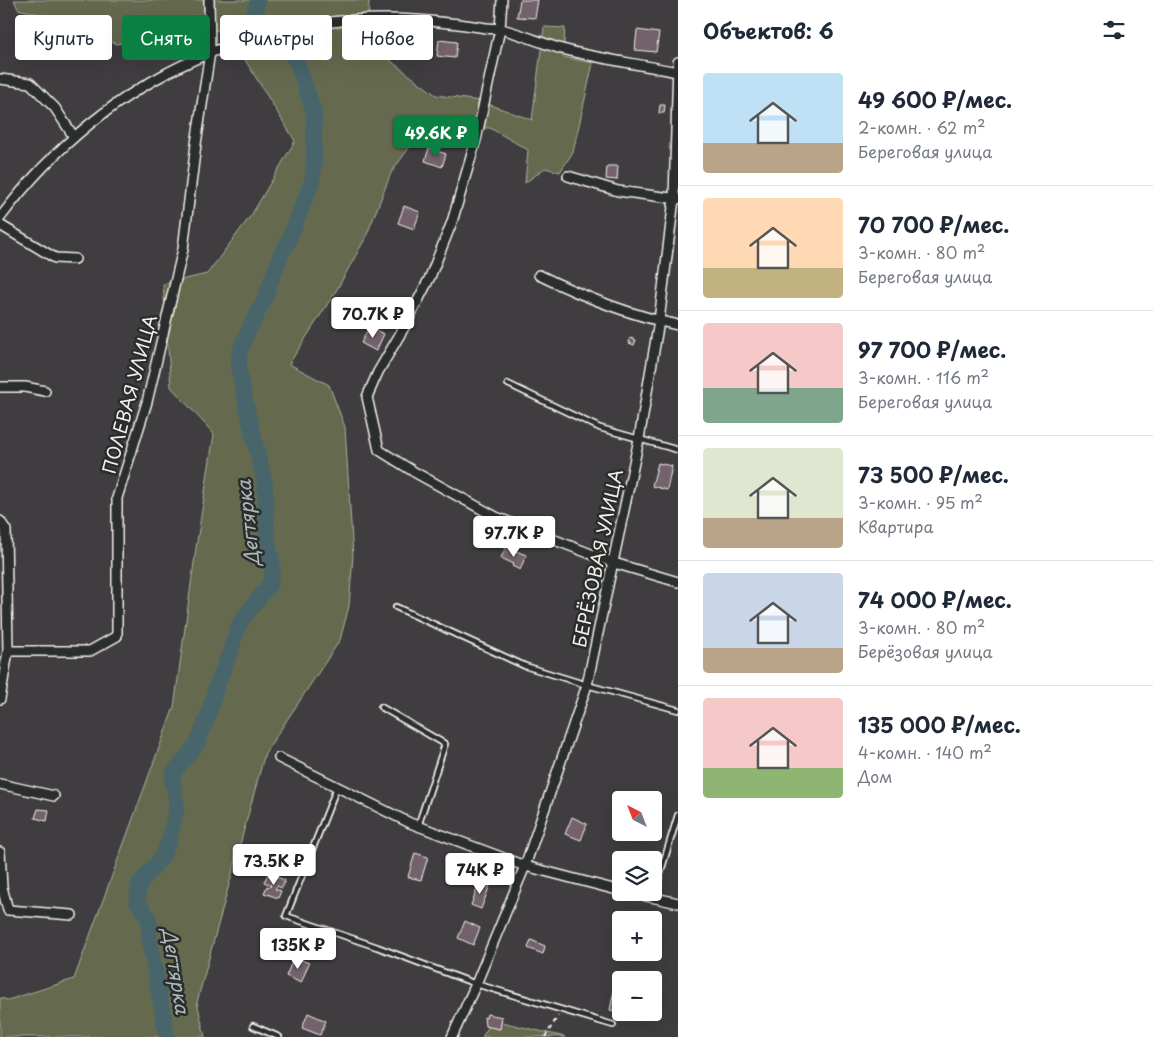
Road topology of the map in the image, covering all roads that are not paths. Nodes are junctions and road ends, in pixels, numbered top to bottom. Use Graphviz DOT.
graph roads {
  1 [pos="209,0"];
  2 [pos="502,0"];
  3 [pos="209,15"];
  4 [pos="500,29"];
  5 [pos="210,52"];
  6 [pos="192,60"];
  7 [pos="209,60"];
  8 [pos="677,67"];
  9 [pos="0,78"];
  10 [pos="74,137"];
  11 [pos="568,176"];
  12 [pos="676,199"];
  13 [pos="0,218"];
  14 [pos="0,225"];
  15 [pos="75,259"];
  16 [pos="539,275"];
  17 [pos="659,321"];
  18 [pos="678,325"];
  19 [pos="508,384"];
  20 [pos="0,387"];
  21 [pos="45,390"];
  22 [pos="639,439"];
  23 [pos="678,450"];
  24 [pos="0,521"];
  25 [pos="614,563"];
  26 [pos="678,582"];
  27 [pos="396,607"];
  28 [pos="8,651"];
  29 [pos="587,685"];
  30 [pos="0,699"];
  31 [pos="380,707"];
  32 [pos="678,710"];
  33 [pos="279,758"];
  34 [pos="0,784"];
  35 [pos="337,787"];
  36 [pos="54,796"];
  37 [pos="678,815"];
  38 [pos="418,826"];
  39 [pos="0,852"];
  40 [pos="525,866"];
  41 [pos="662,869"];
  42 [pos="612,889"];
  43 [pos="662,900"];
  44 [pos="678,903"];
  45 [pos="72,915"];
  46 [pos="476,984"];
  47 [pos="612,1025"];
  48 [pos="253,1026"];
  49 [pos="279,1037"];
  50 [pos="452,1037"];
  1 -- 3 [label="street"];
  2 -- 4 [label="street"];
  4 -- 5 [label="street"];
  4 -- 8 [label="street"];
  4 -- 25 [label="street"];
  6 -- 10 [label="street"];
  7 -- 28 [label="street, ПОЛЕВАЯ УЛИЦА"];
  8 -- 12 [label="street, БЕРЁЗОВАЯ УЛИЦА"];
  9 -- 10 [label="street"];
  10 -- 13 [label="street"];
  11 -- 12 [label="street"];
  12 -- 17 [label="street, БЕРЁЗОВАЯ УЛИЦА"];
  14 -- 15 [label="street"];
  16 -- 17 [label="street"];
  17 -- 18 [label="street"];
  17 -- 22 [label="street, БЕРЁЗОВАЯ УЛИЦА"];
  19 -- 22 [label="lane"];
  20 -- 21 [label="street"];
  22 -- 23 [label="lane"];
  22 -- 25 [label="street, БЕРЁЗОВАЯ УЛИЦА"];
  24 -- 28 [label="street"];
  25 -- 26 [label="street"];
  25 -- 29 [label="street, БЕРЁЗОВАЯ УЛИЦА"];
  27 -- 29 [label="lane"];
  28 -- 30 [label="street"];
  29 -- 32 [label="lane"];
  29 -- 40 [label="street, БЕРЁЗОВАЯ УЛИЦА"];
  31 -- 38 [label="lane"];
  33 -- 35 [label="street"];
  34 -- 36 [label="street"];
  35 -- 38 [label="street"];
  35 -- 46 [label="lane"];
  37 -- 41 [label="lane"];
  38 -- 40 [label="street"];
  39 -- 45 [label="street"];
  40 -- 42 [label="street"];
  40 -- 46 [label="street, БЕРЁЗОВАЯ УЛИЦА"];
  43 -- 44 [label="street"];
  46 -- 47 [label="lane"];
  46 -- 50 [label="street, БЕРЁЗОВАЯ УЛИЦА"];
  48 -- 49 [label="lane"];
}
